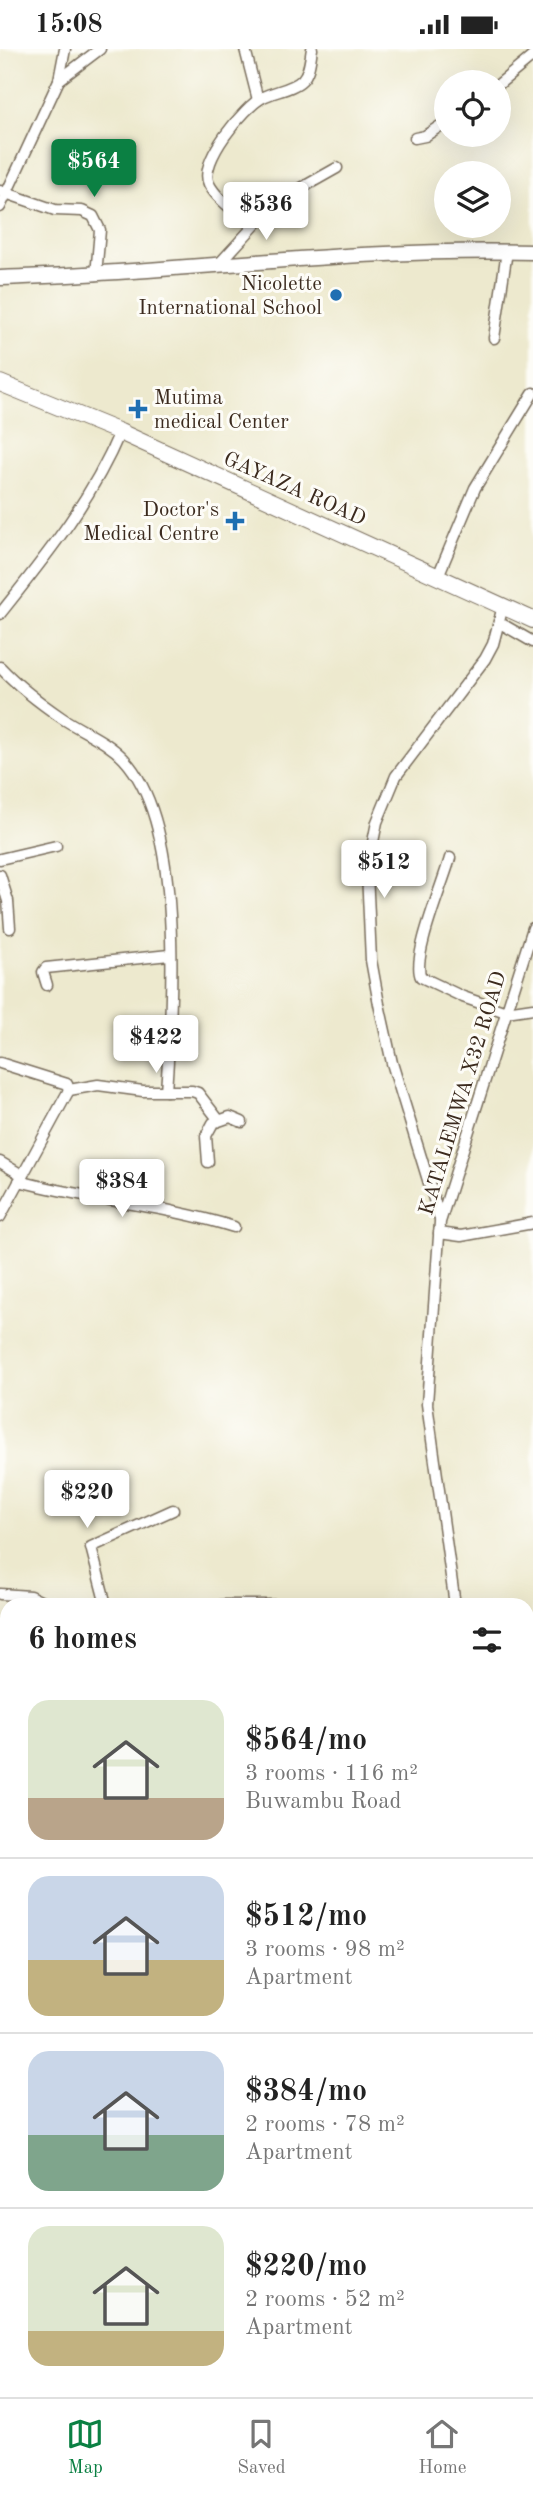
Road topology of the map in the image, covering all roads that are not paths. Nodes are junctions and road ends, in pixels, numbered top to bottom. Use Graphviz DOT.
graph roads {
  1 [pos="65,49"];
  2 [pos="100,49"];
  3 [pos="246,49"];
  4 [pos="312,49"];
  5 [pos="533,56"];
  6 [pos="511,74"];
  7 [pos="59,80"];
  8 [pos="258,100"];
  9 [pos="434,130"];
  10 [pos="415,138"];
  11 [pos="337,168"];
  12 [pos="3,192"];
  13 [pos="0,207"];
  14 [pos="252,226"];
  15 [pos="507,251"];
  16 [pos="533,252"];
  17 [pos="220,263"];
  18 [pos="96,275"];
  19 [pos="0,278"];
  20 [pos="494,338"];
  21 [pos="0,383"];
  22 [pos="533,393"];
  23 [pos="120,432"];
  24 [pos="438,576"];
  25 [pos="503,606"];
  26 [pos="0,614"];
  27 [pos="533,620"];
  28 [pos="500,623"];
  29 [pos="533,642"];
  30 [pos="0,667"];
  31 [pos="57,846"];
  32 [pos="450,857"];
  33 [pos="0,859"];
  34 [pos="0,875"];
  35 [pos="10,928"];
  36 [pos="533,928"];
  37 [pos="169,955"];
  38 [pos="47,985"];
  39 [pos="533,1009"];
  40 [pos="506,1012"];
  41 [pos="0,1063"];
  42 [pos="69,1090"];
  43 [pos="166,1090"];
  44 [pos="218,1119"];
  45 [pos="242,1122"];
  46 [pos="0,1161"];
  47 [pos="208,1162"];
  48 [pos="21,1178"];
  49 [pos="0,1217"];
  50 [pos="533,1223"];
  51 [pos="234,1227"];
  52 [pos="440,1228"];
  53 [pos="173,1510"];
  54 [pos="0,1594"];
  55 [pos="34,1598"];
  56 [pos="104,1598"];
  57 [pos="454,1598"];
  1 -- 7 [label="street"];
  2 -- 7 [label="street"];
  3 -- 8 [label="street"];
  4 -- 8 [label="street"];
  5 -- 6 [label="street"];
  7 -- 12 [label="street"];
  8 -- 14 [label="street"];
  9 -- 10 [label="street"];
  11 -- 14 [label="street"];
  12 -- 13 [label="street"];
  12 -- 18 [label="street"];
  14 -- 17 [label="street"];
  15 -- 16 [label="street"];
  15 -- 17 [label="street"];
  15 -- 20 [label="street"];
  17 -- 18 [label="street"];
  18 -- 19 [label="street"];
  21 -- 23 [label="main road, GAYAZA ROAD"];
  22 -- 24 [label="street"];
  23 -- 24 [label="main road, GAYAZA ROAD"];
  23 -- 26 [label="street"];
  24 -- 25 [label="main road, GAYAZA ROAD"];
  25 -- 27 [label="main road, GAYAZA ROAD"];
  25 -- 28 [label="street"];
  28 -- 29 [label="street"];
  28 -- 52 [label="street"];
  30 -- 37 [label="street"];
  31 -- 33 [label="street"];
  32 -- 40 [label="street"];
  34 -- 35 [label="street"];
  36 -- 40 [label="street, KATALEMWA X32 ROAD"];
  37 -- 38 [label="street"];
  37 -- 43 [label="street"];
  39 -- 40 [label="street"];
  40 -- 52 [label="street, KATALEMWA X32 ROAD"];
  41 -- 42 [label="street"];
  42 -- 43 [label="street"];
  42 -- 48 [label="street"];
  43 -- 44 [label="street"];
  44 -- 45 [label="street"];
  44 -- 47 [label="street"];
  46 -- 48 [label="street"];
  48 -- 49 [label="street"];
  48 -- 51 [label="street"];
  50 -- 52 [label="street"];
  52 -- 57 [label="street, KATALEMWA X32 ROAD"];
  53 -- 56 [label="street"];
  54 -- 55 [label="street"];
}
